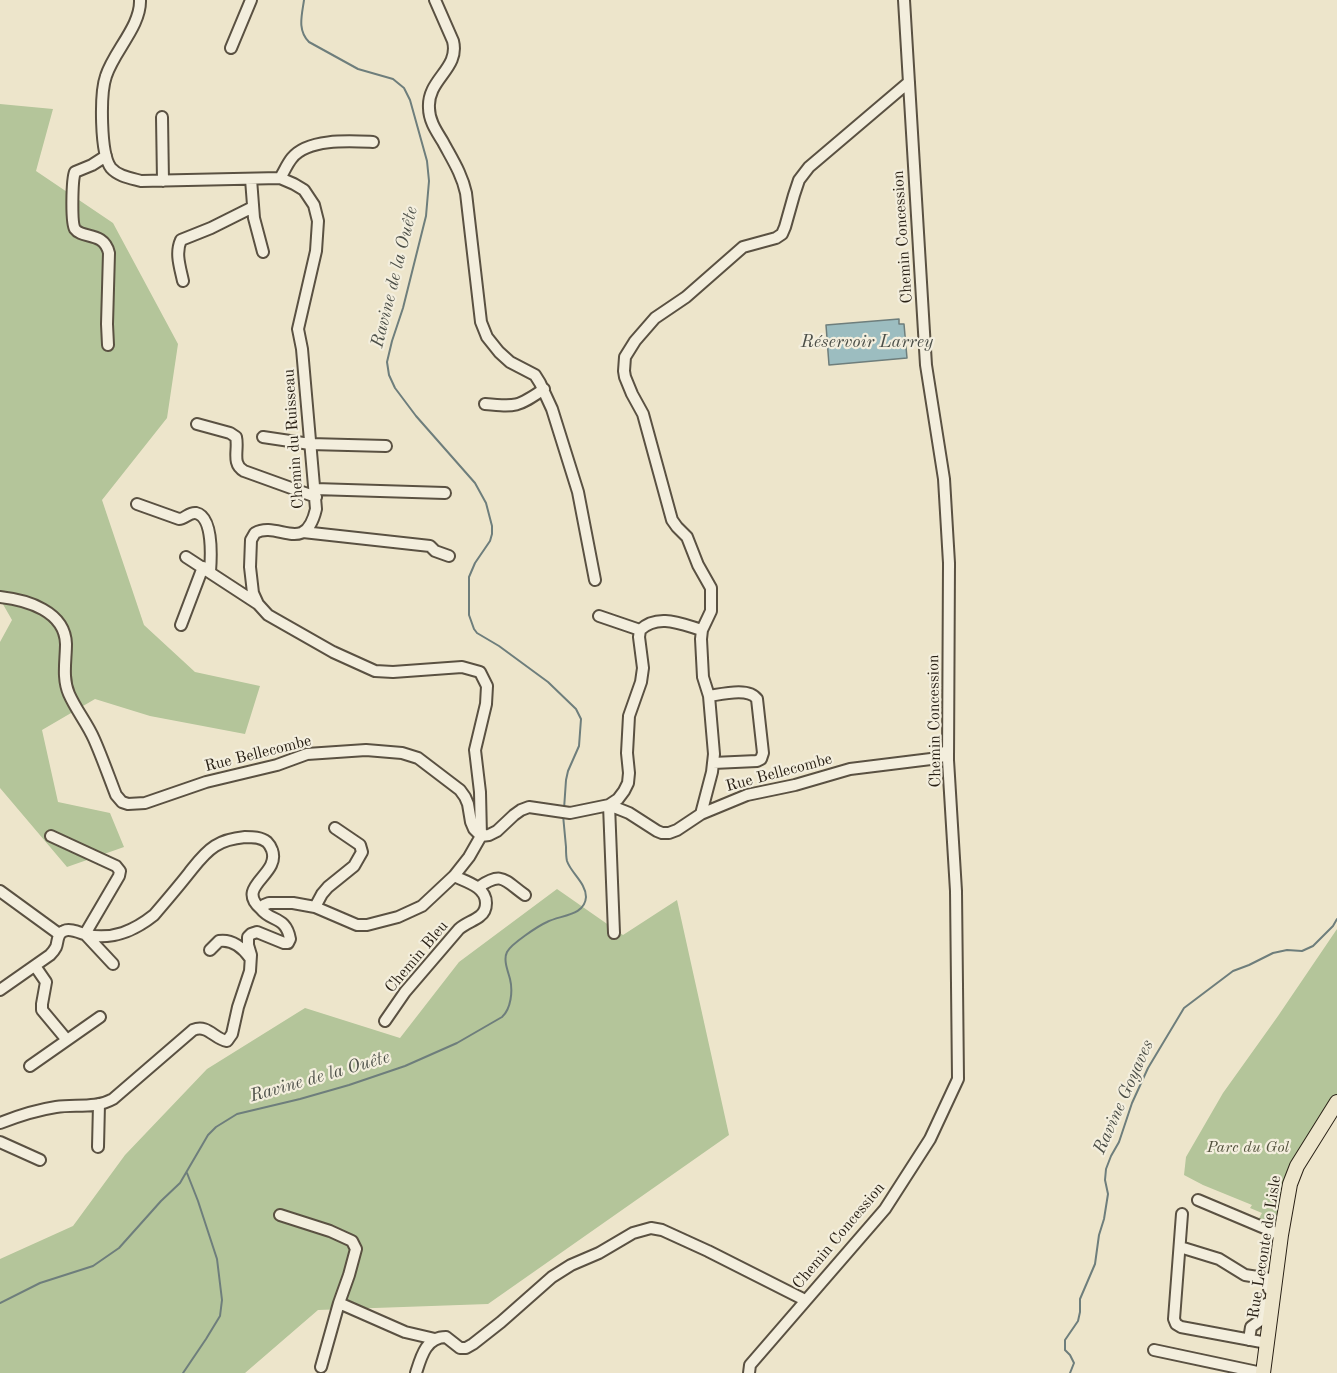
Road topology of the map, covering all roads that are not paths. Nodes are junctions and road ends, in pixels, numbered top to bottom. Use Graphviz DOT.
graph roads {
  1 [pos="140,0"];
  2 [pos="251,0"];
  3 [pos="435,0"];
  4 [pos="904,0"];
  5 [pos="231,48"];
  6 [pos="909,82"];
  7 [pos="162,117"];
  8 [pos="373,142"];
  9 [pos="106,156"];
  10 [pos="251,178"];
  11 [pos="280,178"];
  12 [pos="163,181"];
  13 [pos="253,207"];
  14 [pos="263,252"];
  15 [pos="183,281"];
  16 [pos="108,345"];
  17 [pos="544,389"];
  18 [pos="485,404"];
  19 [pos="197,424"];
  20 [pos="263,437"];
  21 [pos="309,444"];
  22 [pos="386,446"];
  23 [pos="315,493"];
  24 [pos="445,493"];
  25 [pos="137,504"];
  26 [pos="303,532"];
  27 [pos="186,556"];
  28 [pos="449,556"];
  29 [pos="206,570"];
  30 [pos="596,580"];
  31 [pos="0,597"];
  32 [pos="258,604"];
  33 [pos="598,616"];
  34 [pos="181,626"];
  35 [pos="640,630"];
  36 [pos="702,630"];
  37 [pos="709,696"];
  38 [pos="948,749"];
  39 [pos="713,763"];
  40 [pos="609,805"];
  41 [pos="701,814"];
  42 [pos="335,828"];
  43 [pos="51,836"];
  44 [pos="481,836"];
  45 [pos="454,876"];
  46 [pos="479,888"];
  47 [pos="0,891"];
  48 [pos="525,895"];
  49 [pos="315,907"];
  50 [pos="261,909"];
  51 [pos="614,933"];
  52 [pos="59,934"];
  53 [pos="85,934"];
  54 [pos="210,950"];
  55 [pos="251,963"];
  56 [pos="113,964"];
  57 [pos="34,966"];
  58 [pos="0,990"];
  59 [pos="100,1017"];
  60 [pos="386,1021"];
  61 [pos="68,1040"];
  62 [pos="30,1066"];
  63 [pos="1337,1102"];
  64 [pos="99,1104"];
  65 [pos="0,1123"];
  66 [pos="0,1142"];
  67 [pos="98,1148"];
  68 [pos="40,1160"];
  69 [pos="1198,1200"];
  70 [pos="1182,1214"];
  71 [pos="280,1215"];
  72 [pos="1281,1235"];
  73 [pos="1180,1246"];
  74 [pos="805,1299"];
  75 [pos="339,1303"];
  76 [pos="435,1339"];
  77 [pos="1249,1340"];
  78 [pos="1267,1343"];
  79 [pos="1154,1350"];
  80 [pos="321,1367"];
  81 [pos="416,1373"];
  82 [pos="749,1373"];
  83 [pos="1262,1373"];
  1 -- 9 [label="street"];
  2 -- 5 [label="street"];
  3 -- 17 [label="street"];
  4 -- 6 [label="street, Chemin Concession"];
  6 -- 36 [label="street"];
  6 -- 38 [label="street, Chemin Concession"];
  7 -- 12 [label="street"];
  8 -- 11 [label="street"];
  9 -- 12 [label="street, Chemin du Ruisseau"];
  9 -- 16 [label="street"];
  10 -- 11 [label="street, Chemin du Ruisseau"];
  10 -- 12 [label="street, Chemin du Ruisseau"];
  10 -- 13 [label="street"];
  11 -- 21 [label="street, Chemin du Ruisseau"];
  13 -- 14 [label="street"];
  13 -- 15 [label="street"];
  17 -- 18 [label="street"];
  17 -- 30 [label="street"];
  19 -- 23 [label="street"];
  20 -- 21 [label="street"];
  21 -- 22 [label="street"];
  21 -- 23 [label="street, Chemin du Ruisseau"];
  23 -- 24 [label="street"];
  23 -- 26 [label="street, Chemin du Ruisseau"];
  25 -- 29 [label="street"];
  26 -- 28 [label="street"];
  26 -- 32 [label="street, Chemin du Ruisseau"];
  27 -- 29 [label="street"];
  29 -- 32 [label="street"];
  29 -- 34 [label="street"];
  31 -- 44 [label="street, Rue Bellecombe"];
  32 -- 44 [label="street"];
  33 -- 35 [label="street"];
  35 -- 36 [label="street"];
  35 -- 40 [label="street"];
  36 -- 37 [label="street"];
  37 -- 39 [label="street"];
  37 -- 39 [label="street"];
  38 -- 41 [label="street, Rue Bellecombe"];
  38 -- 74 [label="street, Chemin Concession"];
  39 -- 41 [label="street"];
  40 -- 41 [label="street, Rue Bellecombe"];
  40 -- 44 [label="street"];
  40 -- 51 [label="street"];
  42 -- 49 [label="street"];
  43 -- 53 [label="street"];
  44 -- 45 [label="street"];
  45 -- 46 [label="street"];
  45 -- 49 [label="street"];
  46 -- 48 [label="street"];
  46 -- 60 [label="street, Chemin Bleu"];
  47 -- 52 [label="street"];
  49 -- 50 [label="street"];
  50 -- 53 [label="street"];
  50 -- 55 [label="street"];
  52 -- 53 [label="street"];
  52 -- 57 [label="street"];
  53 -- 56 [label="street"];
  54 -- 55 [label="street"];
  55 -- 64 [label="street"];
  57 -- 58 [label="street"];
  57 -- 61 [label="street"];
  59 -- 61 [label="street"];
  61 -- 62 [label="street"];
  63 -- 72 [label="main road, Rue Leconte de Lisle"];
  64 -- 65 [label="street"];
  64 -- 67 [label="street"];
  66 -- 68 [label="street"];
  69 -- 72 [label="street"];
  70 -- 73 [label="street"];
  71 -- 75 [label="street"];
  72 -- 78 [label="main road, Rue Leconte de Lisle"];
  73 -- 77 [label="street"];
  73 -- 77 [label="street"];
  74 -- 76 [label="street"];
  74 -- 82 [label="street, Chemin Concession"];
  75 -- 76 [label="street"];
  75 -- 80 [label="street"];
  76 -- 81 [label="street"];
  77 -- 78 [label="street"];
  78 -- 83 [label="main road, Rue Leconte de Lisle"];
  79 -- 83 [label="street"];
}
